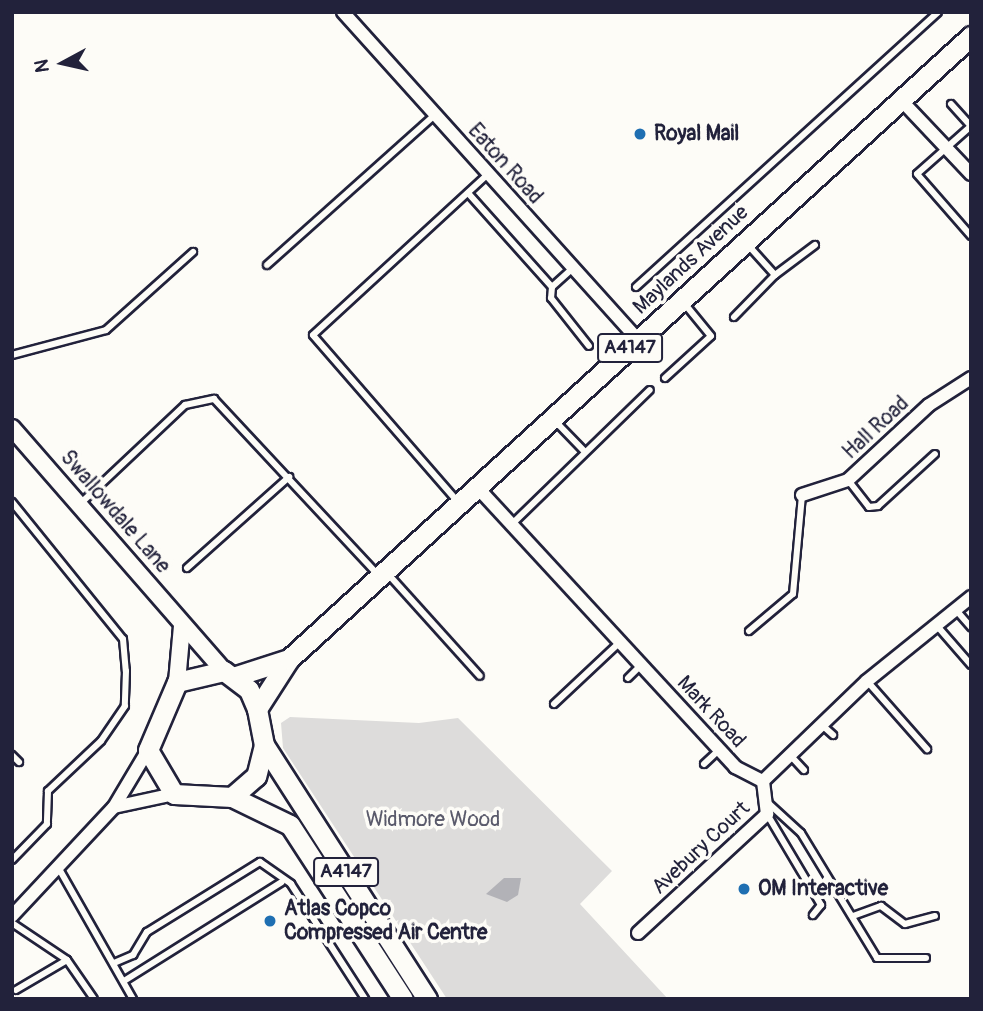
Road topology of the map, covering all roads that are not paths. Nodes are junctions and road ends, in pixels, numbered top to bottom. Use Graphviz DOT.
graph roads {
  1 [pos="344,12"];
  2 [pos="938,12"];
  3 [pos="971,37"];
  4 [pos="901,100"];
  5 [pos="951,104"];
  6 [pos="435,114"];
  7 [pos="947,148"];
  8 [pos="488,174"];
  9 [pos="971,174"];
  10 [pos="468,193"];
  11 [pos="971,236"];
  12 [pos="744,241"];
  13 [pos="815,245"];
  14 [pos="193,252"];
  15 [pos="267,265"];
  16 [pos="573,268"];
  17 [pos="775,275"];
  18 [pos="552,287"];
  19 [pos="636,287"];
  20 [pos="681,299"];
  21 [pos="734,317"];
  22 [pos="638,341"];
  23 [pos="589,346"];
  24 [pos="12,355"];
  25 [pos="665,378"];
  26 [pos="971,378"];
  27 [pos="650,390"];
  28 [pos="552,417"];
  29 [pos="12,428"];
  30 [pos="585,452"];
  31 [pos="935,454"];
  32 [pos="289,477"];
  33 [pos="848,480"];
  34 [pos="477,487"];
  35 [pos="802,495"];
  36 [pos="12,502"];
  37 [pos="459,503"];
  38 [pos="79,506"];
  39 [pos="512,524"];
  40 [pos="187,568"];
  41 [pos="381,573"];
  42 [pos="971,597"];
  43 [pos="956,610"];
  44 [pos="182,626"];
  45 [pos="971,627"];
  46 [pos="938,628"];
  47 [pos="749,631"];
  48 [pos="620,642"];
  49 [pos="289,659"];
  50 [pos="642,665"];
  51 [pos="971,665"];
  52 [pos="230,674"];
  53 [pos="480,676"];
  54 [pos="628,678"];
  55 [pos="867,681"];
  56 [pos="177,682"];
  57 [pos="554,704"];
  58 [pos="257,709"];
  59 [pos="822,725"];
  60 [pos="833,735"];
  61 [pos="264,745"];
  62 [pos="927,749"];
  63 [pos="148,750"];
  64 [pos="719,750"];
  65 [pos="789,753"];
  66 [pos="12,755"];
  67 [pos="19,762"];
  68 [pos="704,764"];
  69 [pos="804,770"];
  70 [pos="763,781"];
  71 [pos="174,794"];
  72 [pos="232,797"];
  73 [pos="764,800"];
  74 [pos="114,807"];
  75 [pos="767,814"];
  76 [pos="12,860"];
  77 [pos="58,867"];
  78 [pos="282,882"];
  79 [pos="813,915"];
  80 [pos="12,916"];
  81 [pos="853,916"];
  82 [pos="935,916"];
  83 [pos="12,923"];
  84 [pos="638,933"];
  85 [pos="926,958"];
  86 [pos="66,960"];
  87 [pos="114,962"];
  88 [pos="124,981"];
  89 [pos="16,990"];
  90 [pos="94,999"];
  91 [pos="133,999"];
  92 [pos="365,999"];
  93 [pos="403,999"];
  94 [pos="427,999"];
  1 -- 6 [label="street, Eaton Road"];
  2 -- 19 [label="lane"];
  3 -- 4 [label="main road, Maylands Avenue / A4147"];
  4 -- 7 [label="street"];
  4 -- 12 [label="main road, Maylands Avenue / A4147"];
  5 -- 7 [label="lane"];
  6 -- 8 [label="street, Eaton Road"];
  6 -- 15 [label="lane"];
  7 -- 9 [label="street"];
  7 -- 11 [label="lane"];
  8 -- 10 [label="lane"];
  8 -- 16 [label="street, Eaton Road"];
  10 -- 18 [label="lane"];
  10 -- 37 [label="lane"];
  12 -- 17 [label="lane"];
  12 -- 20 [label="main road, Maylands Avenue / A4147"];
  13 -- 17 [label="lane"];
  14 -- 24 [label="lane"];
  16 -- 18 [label="lane"];
  16 -- 22 [label="street, Eaton Road"];
  17 -- 21 [label="lane"];
  18 -- 23 [label="lane"];
  20 -- 22 [label="main road, Maylands Avenue / A4147"];
  20 -- 25 [label="lane"];
  22 -- 28 [label="main road, Maylands Avenue / A4147"];
  26 -- 33 [label="street, Hall Road"];
  27 -- 30 [label="lane"];
  28 -- 30 [label="lane"];
  28 -- 34 [label="main road, Maylands Avenue / A4147"];
  29 -- 38 [label="street, Swallowdale Lane"];
  30 -- 39 [label="lane"];
  31 -- 33 [label="lane"];
  32 -- 38 [label="lane"];
  32 -- 40 [label="lane"];
  32 -- 41 [label="lane"];
  33 -- 35 [label="street, Hall Road"];
  34 -- 37 [label="main road, Maylands Avenue / A4147"];
  34 -- 39 [label="street, Mark Road"];
  35 -- 47 [label="lane"];
  36 -- 76 [label="lane"];
  37 -- 41 [label="main road, Maylands Avenue / A4147"];
  38 -- 44 [label="street, Swallowdale Lane"];
  39 -- 48 [label="street, Mark Road"];
  41 -- 49 [label="main road, Maylands Avenue / A4147"];
  41 -- 53 [label="lane"];
  42 -- 43 [label="street"];
  43 -- 45 [label="lane"];
  43 -- 46 [label="street"];
  44 -- 52 [label="street, Swallowdale Lane"];
  44 -- 56 [label="street"];
  46 -- 51 [label="lane"];
  46 -- 55 [label="street"];
  48 -- 50 [label="street, Mark Road"];
  48 -- 57 [label="lane"];
  49 -- 52 [label="main road, Maylands Avenue / A4147"];
  49 -- 58 [label="main road, Maylands Avenue / A4147"];
  50 -- 54 [label="lane"];
  50 -- 64 [label="street, Mark Road"];
  52 -- 56 [label="main road"];
  52 -- 58 [label="main road"];
  55 -- 59 [label="street"];
  55 -- 62 [label="lane"];
  56 -- 63 [label="main road"];
  58 -- 61 [label="main road"];
  59 -- 60 [label="lane"];
  59 -- 65 [label="street"];
  61 -- 72 [label="main road"];
  61 -- 94 [label="main road, A4147"];
  63 -- 71 [label="main road"];
  63 -- 74 [label="street"];
  64 -- 68 [label="lane"];
  64 -- 70 [label="street, Mark Road"];
  65 -- 69 [label="lane"];
  65 -- 70 [label="street"];
  66 -- 67 [label="lane"];
  70 -- 73 [label="street, Avebury Court"];
  71 -- 72 [label="main road"];
  71 -- 74 [label="street"];
  72 -- 93 [label="main road, A4147"];
  73 -- 75 [label="street, Avebury Court"];
  73 -- 81 [label="lane"];
  74 -- 77 [label="street"];
  75 -- 79 [label="lane"];
  75 -- 84 [label="street, Avebury Court"];
  77 -- 80 [label="street"];
  77 -- 87 [label="lane"];
  78 -- 87 [label="lane"];
  78 -- 88 [label="lane"];
  78 -- 92 [label="lane"];
  81 -- 82 [label="lane"];
  81 -- 85 [label="lane"];
  83 -- 86 [label="lane"];
  86 -- 89 [label="lane"];
  86 -- 90 [label="lane"];
  87 -- 88 [label="lane"];
  88 -- 91 [label="lane"];
}
